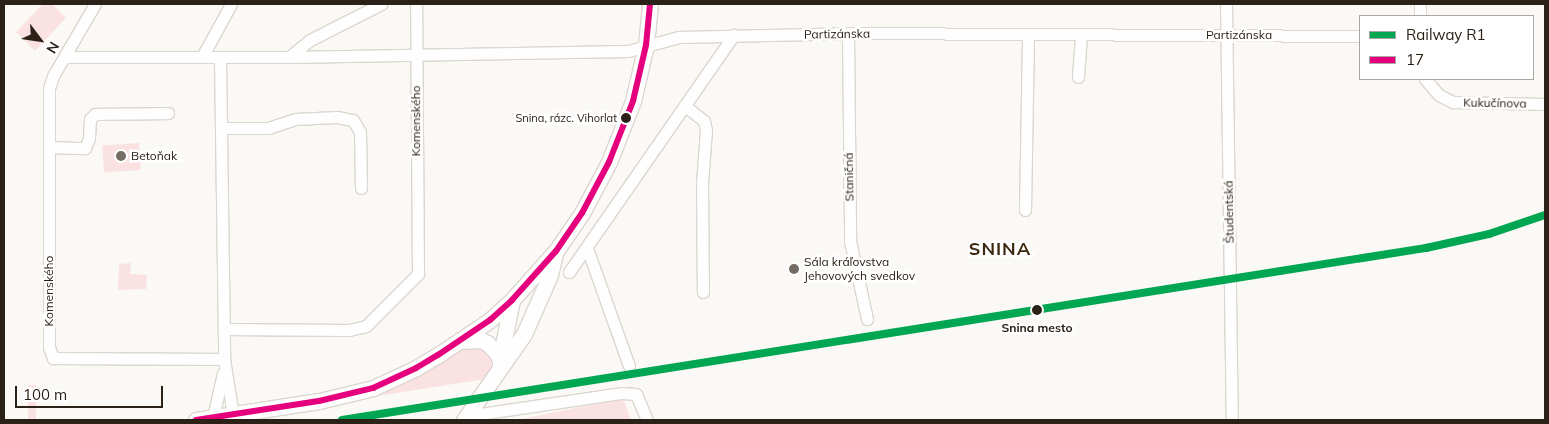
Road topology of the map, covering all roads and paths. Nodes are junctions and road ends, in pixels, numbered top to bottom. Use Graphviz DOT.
graph roads {
  1 [pos="95,4"];
  2 [pos="231,4"];
  3 [pos="381,4"];
  4 [pos="416,4"];
  5 [pos="650,4"];
  6 [pos="1226,4"];
  7 [pos="848,34"];
  8 [pos="1028,35"];
  9 [pos="1081,35"];
  10 [pos="1227,35"];
  11 [pos="734,36"];
  12 [pos="1359,36"];
  13 [pos="71,44"];
  14 [pos="646,45"];
  15 [pos="416,53"];
  16 [pos="65,57"];
  17 [pos="77,57"];
  18 [pos="202,57"];
  19 [pos="220,57"];
  20 [pos="289,57"];
  21 [pos="1078,77"];
  22 [pos="1426,80"];
  23 [pos="1545,104"];
  24 [pos="685,106"];
  25 [pos="168,112"];
  26 [pos="221,128"];
  27 [pos="49,147"];
  28 [pos="361,188"];
  29 [pos="1025,210"];
  30 [pos="587,248"];
  31 [pos="556,250"];
  32 [pos="569,272"];
  33 [pos="703,292"];
  34 [pos="512,300"];
  35 [pos="867,319"];
  36 [pos="528,323"];
  37 [pos="224,329"];
  38 [pos="460,341"];
  39 [pos="224,364"];
  40 [pos="500,364"];
  41 [pos="628,366"];
  42 [pos="233,415"];
  43 [pos="212,417"];
  44 [pos="465,418"];
  45 [pos="196,420"];
  46 [pos="646,420"];
  47 [pos="1232,420"];
  1 -- 13 [label="street, Komenského"];
  2 -- 18 [label="street"];
  3 -- 20 [label="street"];
  4 -- 15 [label="street, Komenského"];
  5 -- 14 [label="main road"];
  6 -- 10 [label="street, Študentská"];
  7 -- 8 [label="street, Partizánska"];
  7 -- 11 [label="street, Partizánska"];
  7 -- 35 [label="street, Staničná"];
  8 -- 9 [label="street, Partizánska"];
  8 -- 29 [label="street"];
  9 -- 10 [label="street, Partizánska"];
  9 -- 21 [label="street"];
  10 -- 12 [label="street, Partizánska"];
  10 -- 47 [label="street, Študentská"];
  11 -- 14 [label="street, Partizánska"];
  11 -- 24 [label="street"];
  13 -- 16 [label="street, Komenského"];
  13 -- 17 [label="street"];
  14 -- 15 [label="street"];
  14 -- 31 [label="main road"];
  15 -- 20 [label="street"];
  15 -- 37 [label="street, Komenského"];
  16 -- 17 [label="street"];
  16 -- 27 [label="street, Komenského"];
  17 -- 18 [label="street"];
  18 -- 19 [label="street"];
  19 -- 20 [label="street"];
  19 -- 26 [label="street"];
  22 -- 23 [label="street, Kukučínova"];
  24 -- 30 [label="street"];
  24 -- 33 [label="street"];
  25 -- 27 [label="street"];
  26 -- 28 [label="street"];
  26 -- 37 [label="street"];
  27 -- 39 [label="street, Komenského"];
  30 -- 32 [label="street"];
  30 -- 41 [label="street"];
  31 -- 34 [label="main road"];
  31 -- 36 [label="main road"];
  34 -- 36 [label="main road"];
  34 -- 38 [label="main road"];
  34 -- 40 [label="main road"];
  36 -- 40 [label="main road"];
  37 -- 39 [label="street"];
  38 -- 40 [label="main road"];
  38 -- 42 [label="main road"];
  39 -- 42 [label="street"];
  39 -- 43 [label="street"];
  40 -- 44 [label="main road"];
  42 -- 43 [label="main road"];
  43 -- 45 [label="main road"];
  44 -- 46 [label="street"];
}
